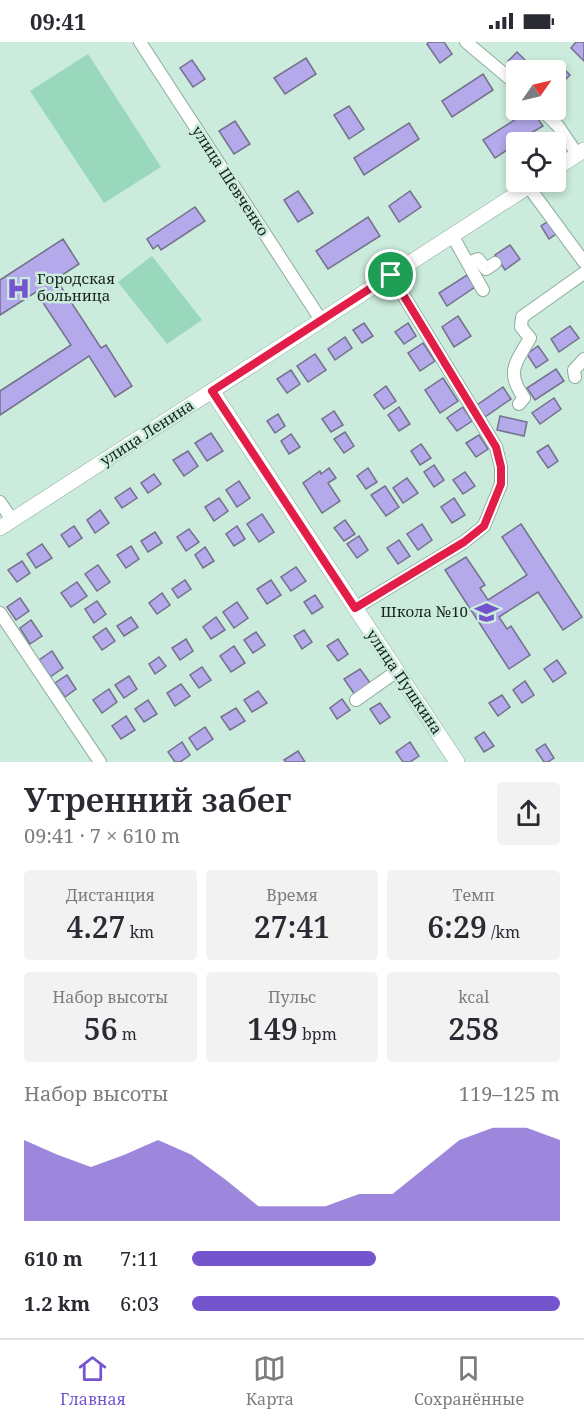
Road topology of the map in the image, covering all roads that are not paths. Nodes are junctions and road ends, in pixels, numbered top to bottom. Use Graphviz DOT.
graph roads {
  1 [pos="140,42"];
  2 [pos="466,42"];
  3 [pos="506,76"];
  4 [pos="552,120"];
  5 [pos="580,152"];
  6 [pos="566,162"];
  7 [pos="519,192"];
  8 [pos="537,192"];
  9 [pos="452,235"];
  10 [pos="495,262"];
  11 [pos="584,262"];
  12 [pos="468,263"];
  13 [pos="584,273"];
  14 [pos="391,275"];
  15 [pos="483,290"];
  16 [pos="321,320"];
  17 [pos="584,359"];
  18 [pos="575,377"];
  19 [pos="212,391"];
  20 [pos="519,405"];
  21 [pos="0,501"];
  22 [pos="6,524"];
  23 [pos="355,608"];
  24 [pos="0,613"];
  25 [pos="397,671"];
  26 [pos="356,700"];
  27 [pos="100,762"];
  28 [pos="457,762"];
  1 -- 16 [label="street, улица Шевченко"];
  2 -- 3 [label="street"];
  4 -- 5 [label="street"];
  5 -- 6 [label="street"];
  7 -- 9 [label="street, улица Ленина"];
  8 -- 11 [label="street"];
  9 -- 12 [label="street"];
  9 -- 14 [label="street, улица Ленина"];
  10 -- 12 [label="street"];
  12 -- 15 [label="street"];
  13 -- 20 [label="street"];
  14 -- 16 [label="street, улица Ленина"];
  14 -- 23 [label="street"];
  16 -- 19 [label="street, улица Ленина"];
  17 -- 18 [label="street"];
  19 -- 22 [label="street, улица Ленина"];
  19 -- 23 [label="street, улица Пушкина"];
  21 -- 22 [label="street"];
  23 -- 25 [label="street, улица Пушкина"];
  24 -- 27 [label="street"];
  25 -- 26 [label="street"];
  25 -- 28 [label="street, улица Пушкина"];
}
